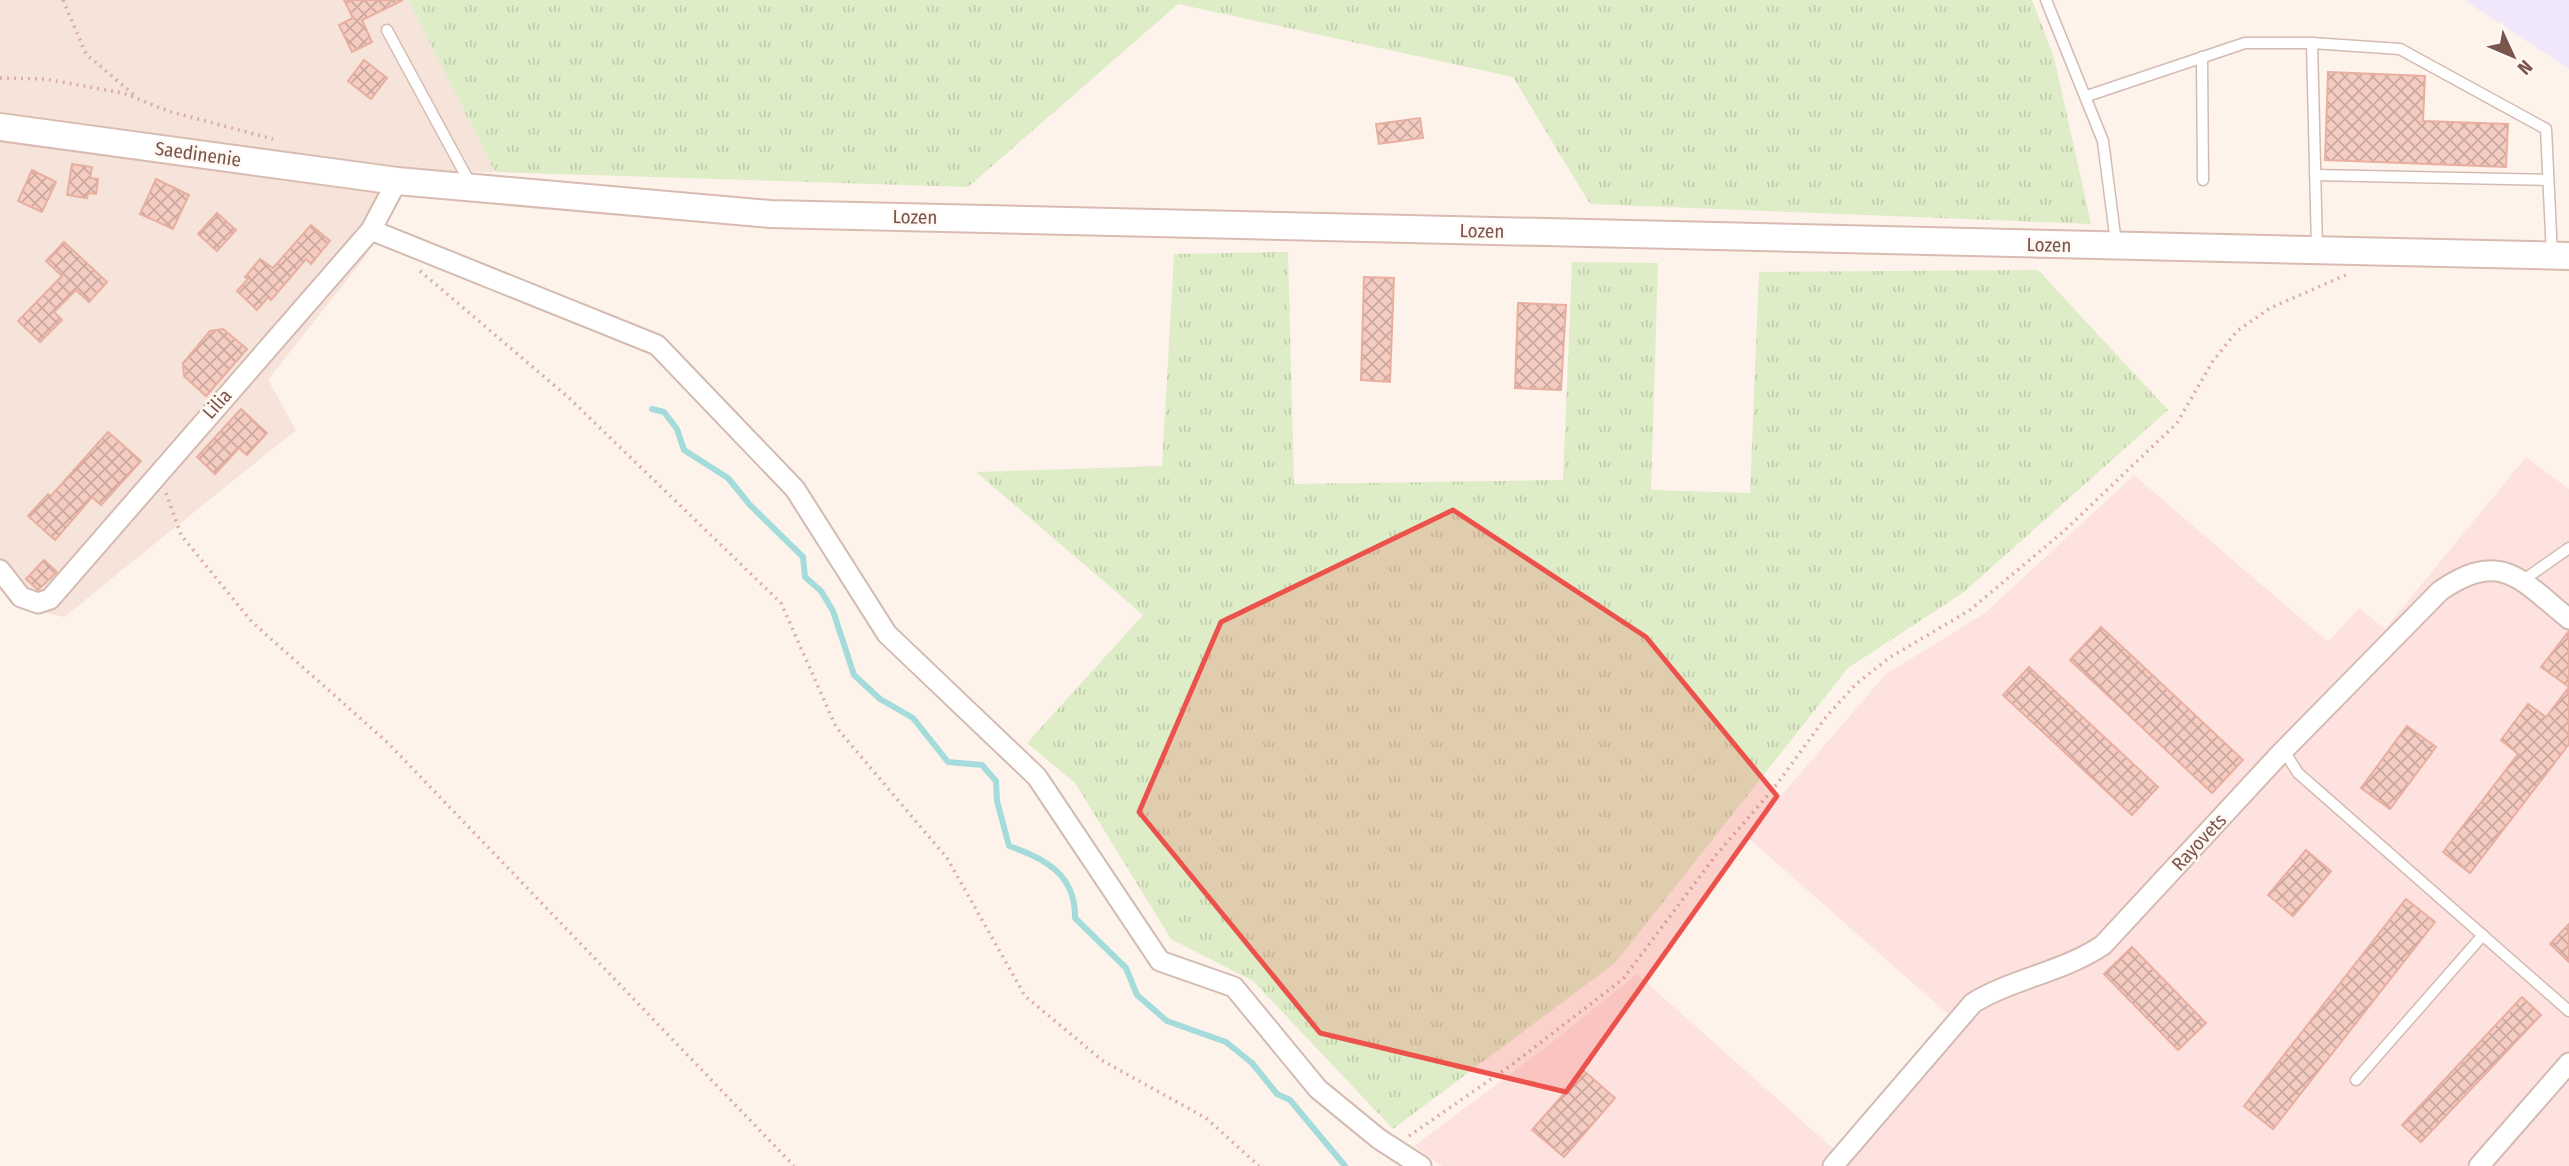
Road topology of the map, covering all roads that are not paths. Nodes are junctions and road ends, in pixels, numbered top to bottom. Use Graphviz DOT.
graph roads {
  1 [pos="2046,0"];
  2 [pos="387,30"];
  3 [pos="2312,43"];
  4 [pos="2202,57"];
  5 [pos="2087,96"];
  6 [pos="0,127"];
  7 [pos="2315,175"];
  8 [pos="2203,180"];
  9 [pos="2548,180"];
  10 [pos="397,181"];
  11 [pos="473,188"];
  12 [pos="371,230"];
  13 [pos="2116,247"];
  14 [pos="2317,252"];
  15 [pos="2560,255"];
  16 [pos="2569,548"];
  17 [pos="0,570"];
  18 [pos="2522,581"];
  19 [pos="2569,619"];
  20 [pos="2284,751"];
  21 [pos="2483,936"];
  22 [pos="2569,1011"];
  23 [pos="2569,1063"];
  24 [pos="2356,1080"];
  25 [pos="1421,1166"];
  26 [pos="1833,1166"];
  27 [pos="2479,1166"];
  1 -- 5 [label="lane"];
  2 -- 11 [label="lane"];
  3 -- 4 [label="lane"];
  3 -- 7 [label="lane"];
  3 -- 9 [label="lane"];
  4 -- 5 [label="lane"];
  4 -- 8 [label="lane"];
  5 -- 13 [label="lane"];
  6 -- 10 [label="street, Saedinenie"];
  7 -- 9 [label="lane"];
  7 -- 14 [label="lane"];
  9 -- 15 [label="lane"];
  10 -- 11 [label="street, Lozen"];
  10 -- 12 [label="street, Lilia"];
  11 -- 13 [label="street, Lozen"];
  12 -- 17 [label="street, Lilia"];
  12 -- 25 [label="street"];
  13 -- 14 [label="street, Lozen"];
  14 -- 15 [label="street, Lozen"];
  16 -- 18 [label="lane"];
  18 -- 19 [label="street, Rayovets"];
  18 -- 20 [label="street, Rayovets"];
  20 -- 21 [label="lane"];
  20 -- 26 [label="street, Rayovets"];
  21 -- 22 [label="lane"];
  21 -- 24 [label="lane"];
  23 -- 27 [label="street"];
}
